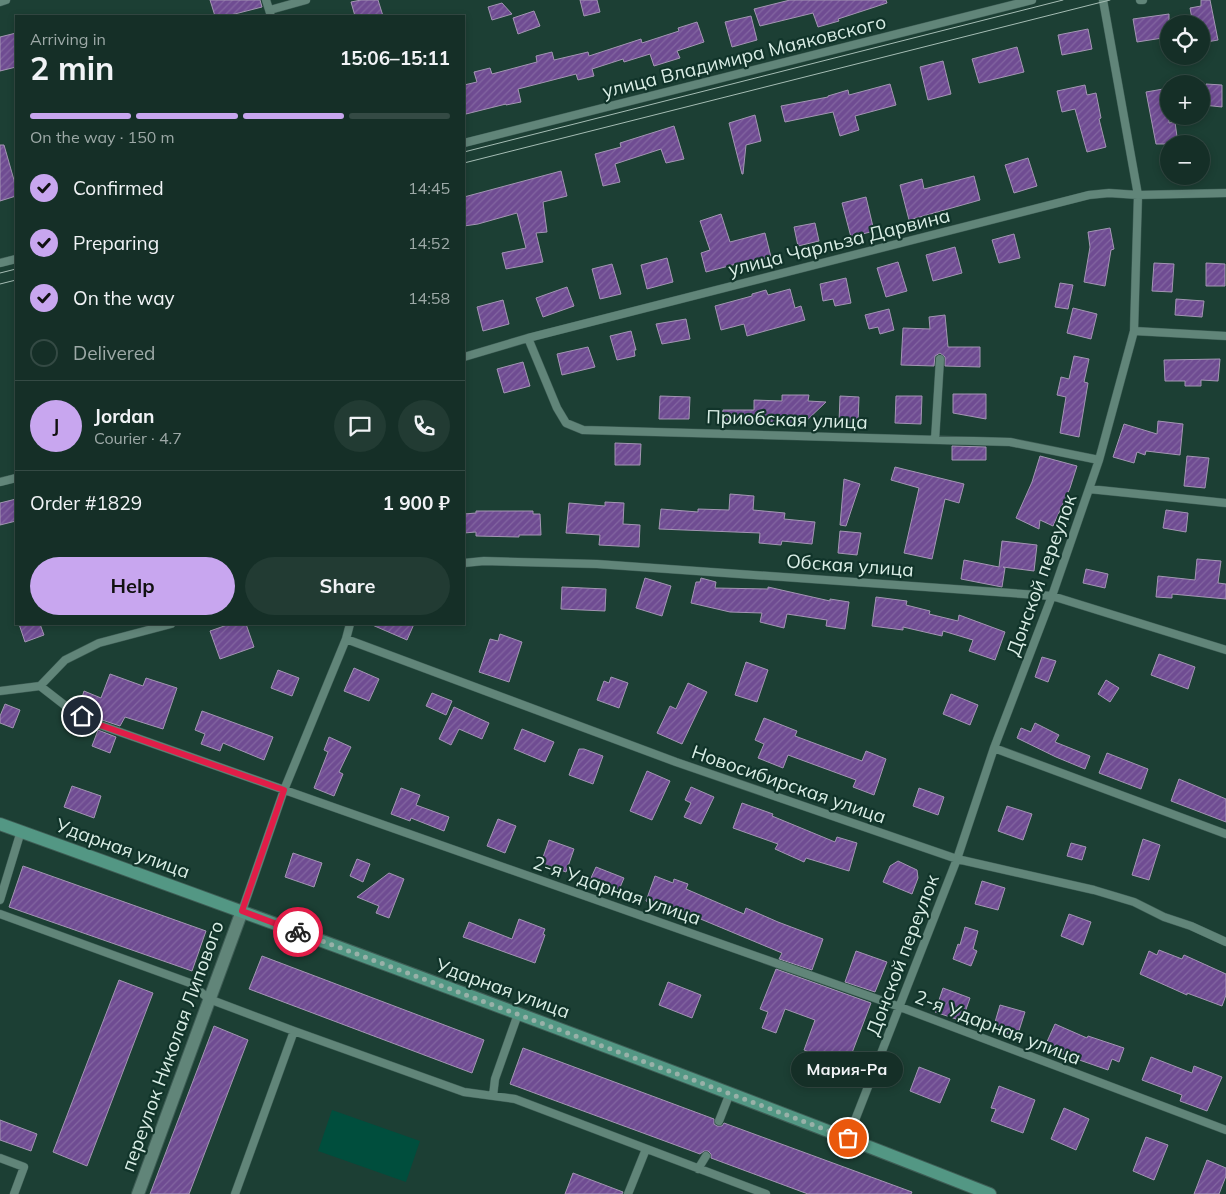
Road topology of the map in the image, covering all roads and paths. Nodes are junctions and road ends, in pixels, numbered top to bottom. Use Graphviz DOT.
graph roads {
  1 [pos="6,0"];
  2 [pos="266,0"];
  3 [pos="306,0"];
  4 [pos="1032,0"];
  5 [pos="1103,0"];
  6 [pos="0,2"];
  7 [pos="270,13"];
  8 [pos="465,143"];
  9 [pos="1226,193"];
  10 [pos="1138,195"];
  11 [pos="15,259"];
  12 [pos="0,263"];
  13 [pos="1134,331"];
  14 [pos="1226,336"];
  15 [pos="528,338"];
  16 [pos="465,357"];
  17 [pos="940,359"];
  18 [pos="935,440"];
  19 [pos="1099,460"];
  20 [pos="15,478"];
  21 [pos="0,482"];
  22 [pos="1089,489"];
  23 [pos="1226,503"];
  24 [pos="465,563"];
  25 [pos="1052,596"];
  26 [pos="167,625"];
  27 [pos="350,625"];
  28 [pos="346,639"];
  29 [pos="1226,650"];
  30 [pos="40,686"];
  31 [pos="0,691"];
  32 [pos="994,748"];
  33 [pos="284,790"];
  34 [pos="0,824"];
  35 [pos="21,831"];
  36 [pos="1226,834"];
  37 [pos="957,859"];
  38 [pos="0,900"];
  39 [pos="242,911"];
  40 [pos="0,914"];
  41 [pos="1226,942"];
  42 [pos="209,999"];
  43 [pos="900,1007"];
  44 [pos="518,1014"];
  45 [pos="294,1031"];
  46 [pos="730,1093"];
  47 [pos="494,1096"];
  48 [pos="719,1121"];
  49 [pos="1226,1130"];
  50 [pos="848,1138"];
  51 [pos="646,1149"];
  52 [pos="706,1156"];
  53 [pos="0,1158"];
  54 [pos="698,1169"];
  55 [pos="14,1194"];
  56 [pos="138,1194"];
  57 [pos="235,1194"];
  58 [pos="628,1194"];
  59 [pos="766,1194"];
  60 [pos="990,1194"];
  1 -- 6 [label="lane"];
  2 -- 7 [label="lane"];
  3 -- 7 [label="lane"];
  4 -- 8 [label="lane, улица Владимира Маяковского"];
  5 -- 10 [label="lane, Донской переулок"];
  9 -- 10 [label="lane, улица Чарльза Дарвина"];
  10 -- 13 [label="lane, Донской переулок"];
  10 -- 15 [label="lane, улица Чарльза Дарвина"];
  11 -- 12 [label="lane"];
  13 -- 14 [label="lane"];
  13 -- 19 [label="lane, Донской переулок"];
  15 -- 16 [label="lane, улица Чарльза Дарвина"];
  15 -- 18 [label="lane, Приобская улица"];
  17 -- 18 [label="lane"];
  18 -- 19 [label="lane, Приобская улица"];
  19 -- 22 [label="lane, Донской переулок"];
  20 -- 21 [label="lane"];
  22 -- 23 [label="lane"];
  22 -- 25 [label="lane, Донской переулок"];
  24 -- 25 [label="lane, Обская улица"];
  25 -- 29 [label="lane, Обская улица"];
  25 -- 32 [label="lane, Донской переулок"];
  26 -- 30 [label="lane"];
  27 -- 28 [label="lane"];
  28 -- 33 [label="lane"];
  28 -- 37 [label="lane, Новосибирская улица"];
  30 -- 31 [label="lane"];
  30 -- 33 [label="lane, 2-я Ударная улица"];
  32 -- 36 [label="lane"];
  32 -- 37 [label="lane, Донской переулок"];
  33 -- 39 [label="lane"];
  33 -- 43 [label="lane, 2-я Ударная улица"];
  34 -- 35 [label="street, Ударная улица"];
  35 -- 38 [label="lane"];
  35 -- 39 [label="street, Ударная улица"];
  37 -- 41 [label="lane, Новосибирская улица"];
  37 -- 43 [label="lane, Донской переулок"];
  39 -- 42 [label="street, переулок Николая Липового"];
  39 -- 44 [label="street, Ударная улица"];
  40 -- 42 [label="lane"];
  42 -- 45 [label="lane"];
  42 -- 56 [label="street, переулок Николая Липового"];
  43 -- 49 [label="lane, 2-я Ударная улица"];
  43 -- 50 [label="lane, Донской переулок"];
  44 -- 46 [label="street, Ударная улица"];
  44 -- 47 [label="lane"];
  45 -- 47 [label="lane"];
  45 -- 57 [label="lane"];
  46 -- 48 [label="lane"];
  46 -- 50 [label="street, Ударная улица"];
  47 -- 51 [label="lane"];
  50 -- 60 [label="street, Ударная улица"];
  51 -- 54 [label="lane"];
  51 -- 58 [label="lane"];
  52 -- 54 [label="lane"];
  53 -- 55 [label="lane"];
  54 -- 59 [label="lane"];
}
